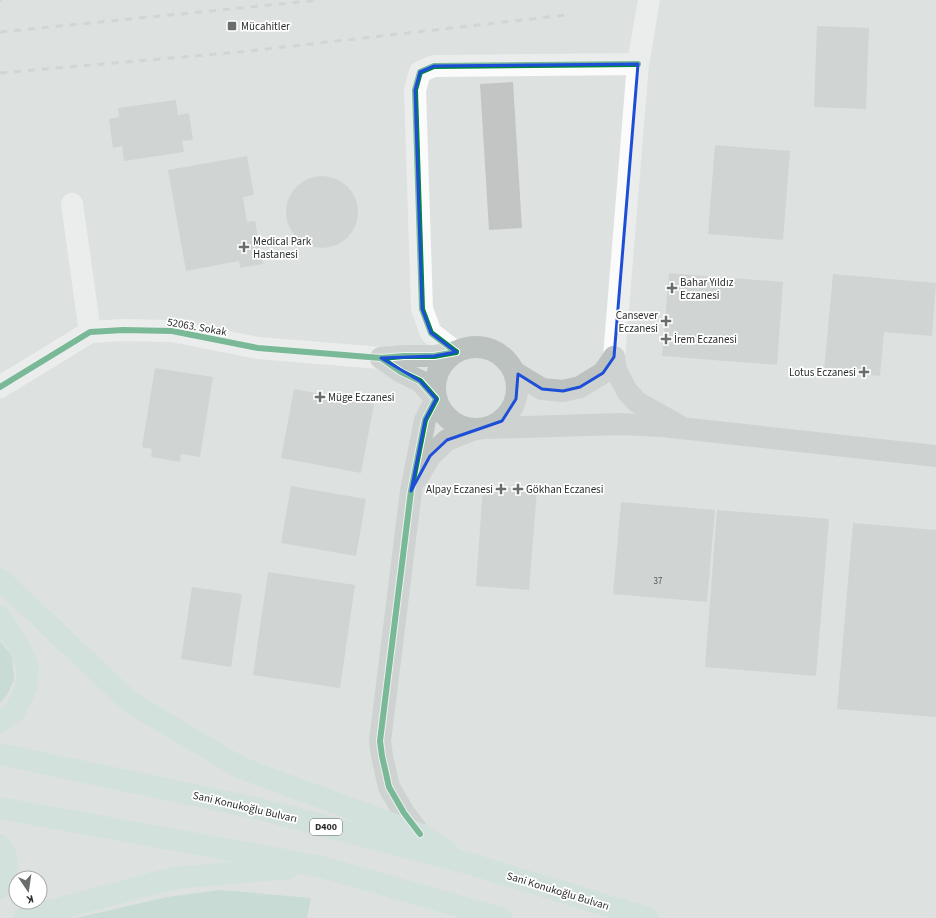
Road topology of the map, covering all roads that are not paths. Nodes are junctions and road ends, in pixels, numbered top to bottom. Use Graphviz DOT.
graph roads {
  1 [pos="650,0"];
  2 [pos="638,64"];
  3 [pos="72,204"];
  4 [pos="90,332"];
  5 [pos="456,352"];
  6 [pos="381,358"];
  7 [pos="614,358"];
  8 [pos="514,372"];
  9 [pos="0,387"];
  10 [pos="436,399"];
  11 [pos="482,428"];
  12 [pos="684,429"];
  13 [pos="936,456"];
  14 [pos="411,490"];
  15 [pos="0,579"];
  16 [pos="0,617"];
  17 [pos="0,722"];
  18 [pos="0,754"];
  19 [pos="0,808"];
  20 [pos="420,834"];
  21 [pos="0,844"];
  22 [pos="467,864"];
  23 [pos="318,866"];
  24 [pos="0,888"];
  25 [pos="24,918"];
  26 [pos="501,918"];
  27 [pos="648,918"];
  1 -- 2 [label="street"];
  2 -- 5 [label="street"];
  2 -- 7 [label="street"];
  3 -- 4 [label="street"];
  4 -- 6 [label="street, 52063. Sokak"];
  4 -- 9 [label="street, 52063. Sokak"];
  5 -- 6 [label="street"];
  5 -- 8 [label="street"];
  5 -- 10 [label="street"];
  6 -- 10 [label="street"];
  7 -- 8 [label="street"];
  7 -- 12 [label="street"];
  8 -- 11 [label="street"];
  10 -- 11 [label="street"];
  10 -- 14 [label="street"];
  11 -- 12 [label="street"];
  11 -- 14 [label="street"];
  12 -- 13 [label="street"];
  14 -- 20 [label="street"];
  15 -- 20 [label="highway"];
  16 -- 17 [label="highway"];
  18 -- 22 [label="highway, Sani Konukoğlu Bulvarı / D400"];
  19 -- 23 [label="highway"];
  20 -- 22 [label="highway"];
  21 -- 24 [label="highway"];
  22 -- 27 [label="highway, Sani Konukoğlu Bulvarı / D400"];
  23 -- 25 [label="highway"];
  23 -- 26 [label="highway"];
}
